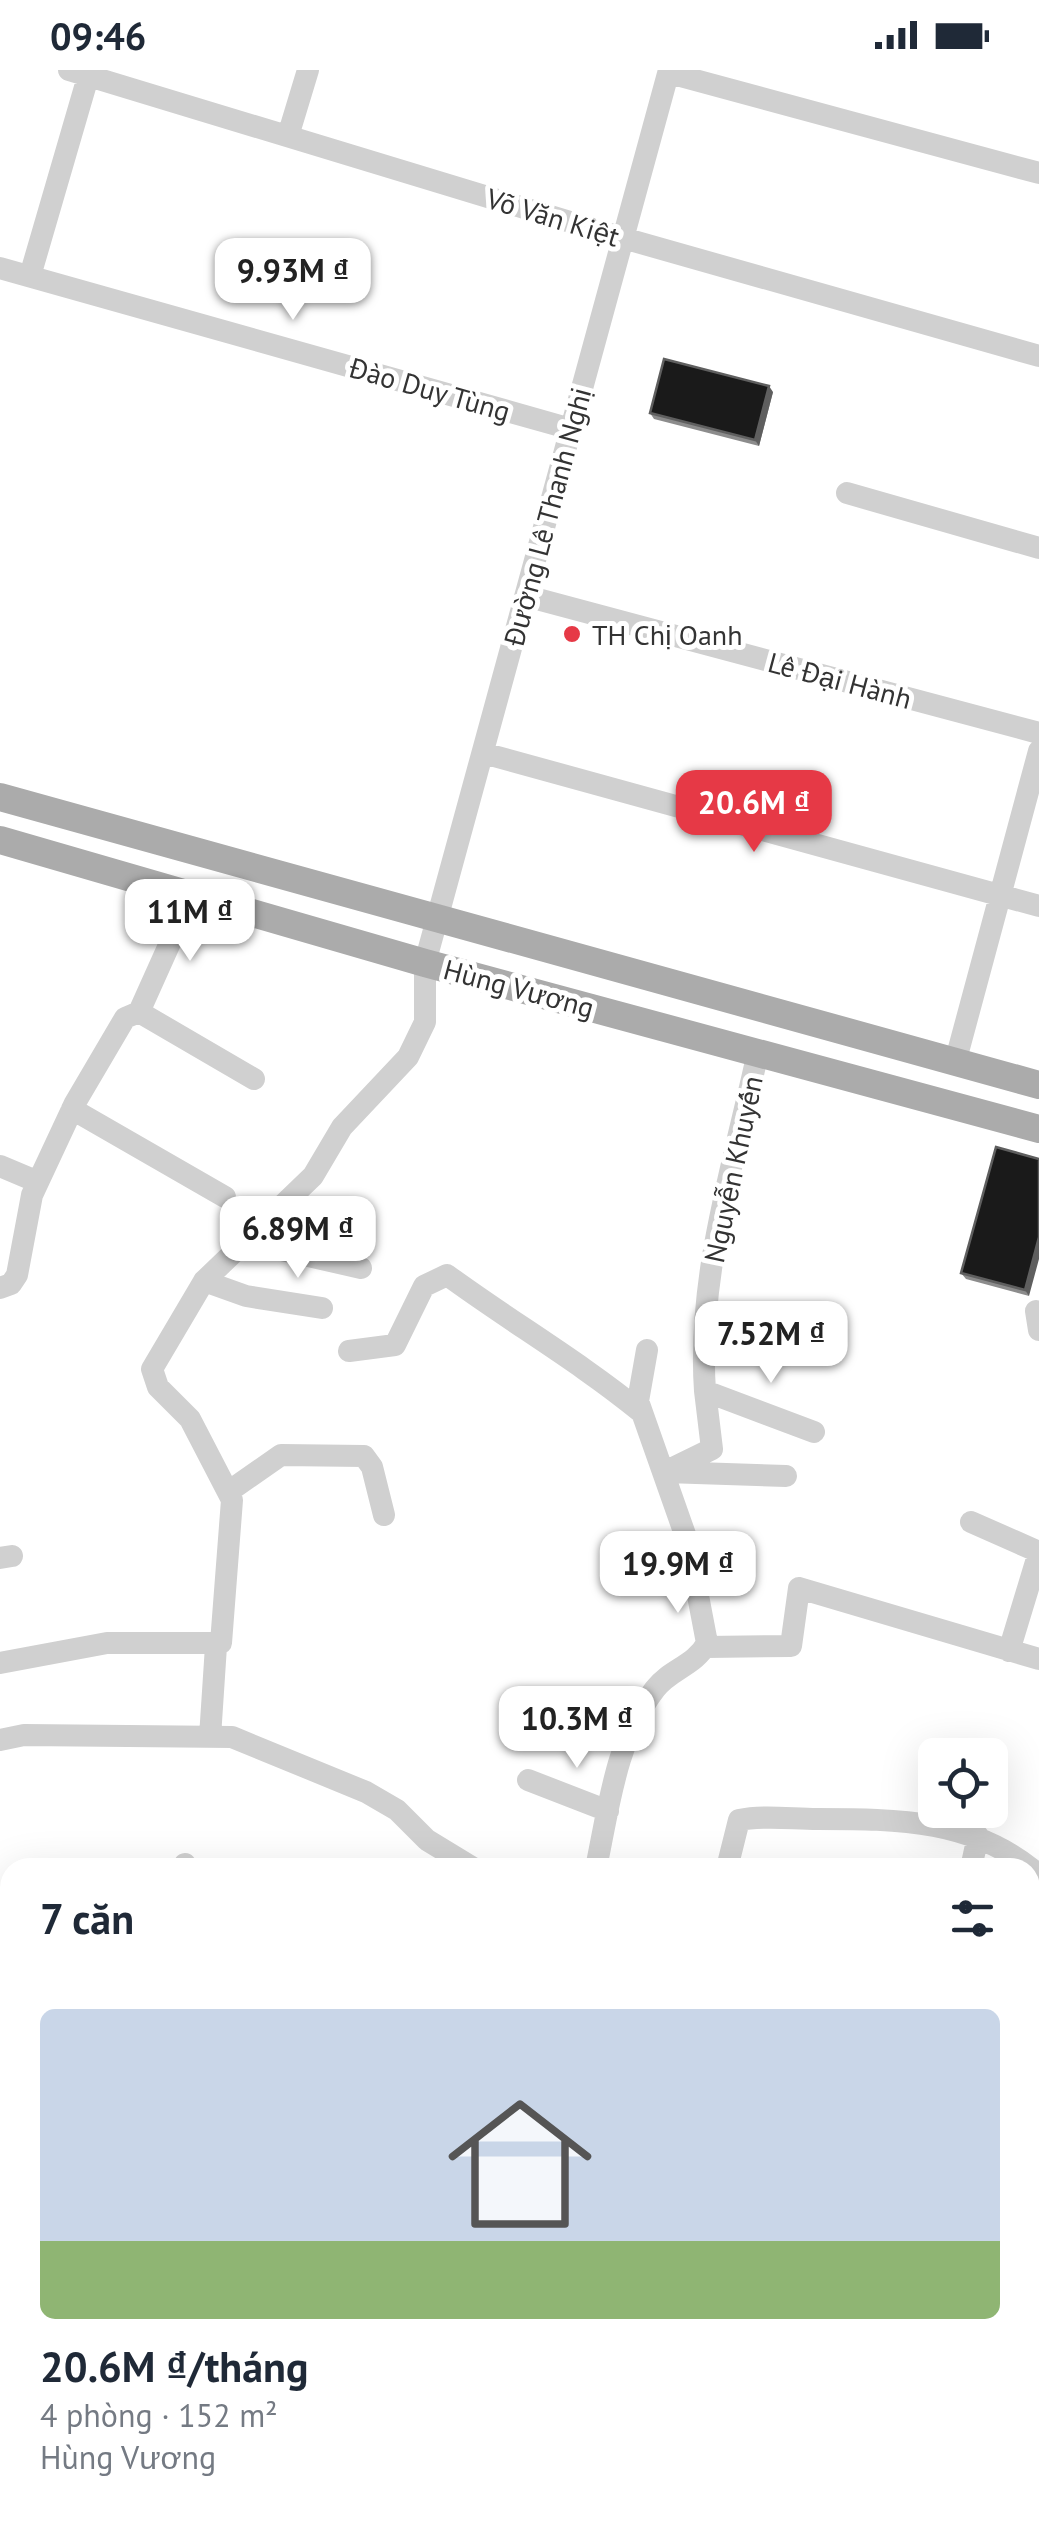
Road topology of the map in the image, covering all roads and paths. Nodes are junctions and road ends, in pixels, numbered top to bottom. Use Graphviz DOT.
graph roads {
  1 [pos="308,70"];
  2 [pos="82,72"];
  3 [pos="669,72"];
  4 [pos="288,136"];
  5 [pos="1039,173"];
  6 [pos="623,238"];
  7 [pos="0,268"];
  8 [pos="30,276"];
  9 [pos="1039,356"];
  10 [pos="572,428"];
  11 [pos="847,493"];
  12 [pos="1039,548"];
  13 [pos="526,596"];
  14 [pos="1039,733"];
  15 [pos="1039,751"];
  16 [pos="483,753"];
  17 [pos="0,797"];
  18 [pos="0,840"];
  19 [pos="192,894"];
  20 [pos="999,896"];
  21 [pos="1039,906"];
  22 [pos="438,917"];
  23 [pos="425,963"];
  24 [pos="139,1012"];
  25 [pos="758,1052"];
  26 [pos="955,1062"];
  27 [pos="254,1079"];
  28 [pos="1039,1085"];
  29 [pos="72,1109"];
  30 [pos="1039,1129"];
  31 [pos="0,1166"];
  32 [pos="38,1182"];
  33 [pos="225,1198"];
  34 [pos="247,1242"];
  35 [pos="361,1268"];
  36 [pos="204,1281"];
  37 [pos="0,1288"];
  38 [pos="322,1308"];
  39 [pos="647,1350"];
  40 [pos="349,1351"];
  41 [pos="705,1391"];
  42 [pos="641,1412"];
  43 [pos="814,1432"];
  44 [pos="666,1472"];
  45 [pos="786,1476"];
  46 [pos="228,1492"];
  47 [pos="384,1515"];
  48 [pos="970,1522"];
  49 [pos="216,1646"];
  50 [pos="706,1647"];
  51 [pos="1008,1651"];
  52 [pos="1039,1659"];
  53 [pos="0,1663"];
  54 [pos="210,1737"];
  55 [pos="0,1740"];
  56 [pos="528,1780"];
  57 [pos="608,1810"];
  58 [pos="978,1836"];
  59 [pos="456,1858"];
  60 [pos="598,1858"];
  61 [pos="730,1858"];
  62 [pos="973,1858"];
  63 [pos="1020,1858"];
  1 -- 4 [label="street"];
  2 -- 4 [label="street, Võ Văn Kiệt"];
  2 -- 8 [label="street"];
  3 -- 5 [label="street"];
  3 -- 6 [label="street, Đường Lê Thanh Nghị"];
  4 -- 6 [label="street, Võ Văn Kiệt"];
  6 -- 9 [label="street, Võ Văn Kiệt"];
  6 -- 10 [label="street, Đường Lê Thanh Nghị"];
  7 -- 8 [label="street, Đào Duy Tùng"];
  8 -- 10 [label="street, Đào Duy Tùng"];
  10 -- 13 [label="street, Đường Lê Thanh Nghị"];
  11 -- 12 [label="street"];
  13 -- 14 [label="street, Lê Đại Hành"];
  13 -- 16 [label="street, Đường Lê Thanh Nghị"];
  15 -- 20 [label="street"];
  16 -- 20 [label="street"];
  16 -- 22 [label="street, Đường Lê Thanh Nghị"];
  17 -- 22 [label="main road, Hùng Vương"];
  18 -- 19 [label="main road, Hùng Vương"];
  19 -- 23 [label="main road, Hùng Vương"];
  19 -- 24 [label="street"];
  20 -- 21 [label="street"];
  20 -- 26 [label="street"];
  22 -- 23 [label="street, Đường Lê Thanh Nghị"];
  22 -- 26 [label="main road, Hùng Vương"];
  23 -- 25 [label="main road, Hùng Vương"];
  23 -- 34 [label="street, Đường Lê Thanh Nghị"];
  24 -- 27 [label="street"];
  24 -- 29 [label="street"];
  25 -- 30 [label="main road, Hùng Vương"];
  25 -- 41 [label="street, Nguyễn Khuyến"];
  26 -- 28 [label="main road, Hùng Vương"];
  29 -- 32 [label="street"];
  29 -- 33 [label="street"];
  31 -- 32 [label="street"];
  32 -- 37 [label="street"];
  34 -- 35 [label="street"];
  34 -- 36 [label="street, Đường Lê Thanh Nghị"];
  36 -- 38 [label="street"];
  36 -- 46 [label="street, Đường Lê Thanh Nghị"];
  39 -- 42 [label="street"];
  40 -- 42 [label="street"];
  41 -- 43 [label="street"];
  41 -- 44 [label="street, Nguyễn Khuyến"];
  42 -- 44 [label="street"];
  44 -- 45 [label="street"];
  44 -- 50 [label="street"];
  46 -- 47 [label="street"];
  46 -- 49 [label="street"];
  48 -- 51 [label="street"];
  49 -- 53 [label="street"];
  49 -- 54 [label="street"];
  50 -- 51 [label="street"];
  50 -- 57 [label="street"];
  51 -- 52 [label="street"];
  54 -- 55 [label="street"];
  54 -- 59 [label="street"];
  56 -- 57 [label="street"];
  57 -- 60 [label="street"];
  58 -- 61 [label="street"];
  58 -- 62 [label="street"];
  58 -- 63 [label="street"];
}
